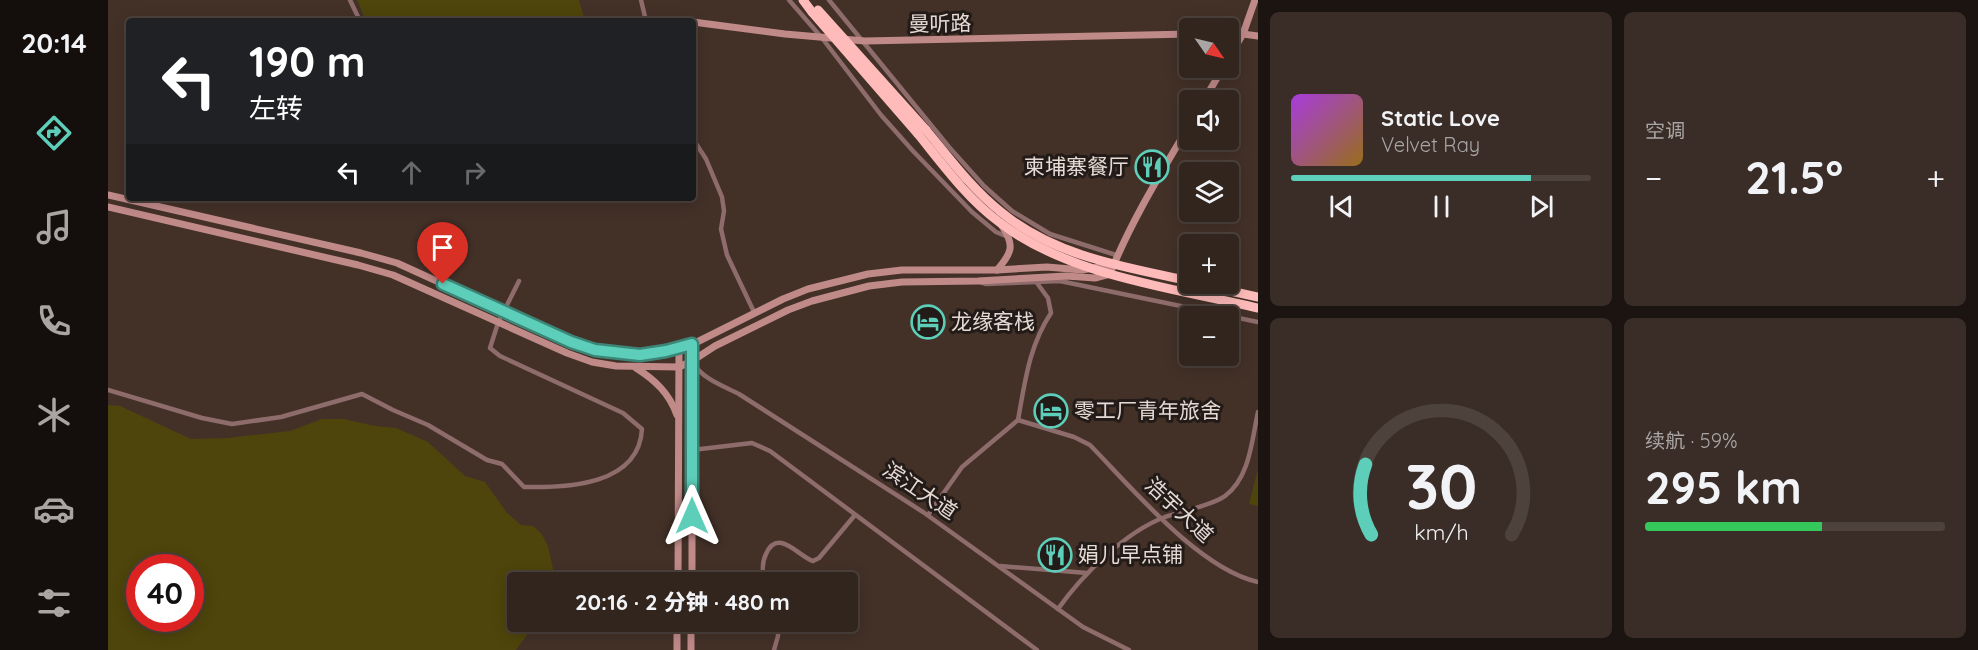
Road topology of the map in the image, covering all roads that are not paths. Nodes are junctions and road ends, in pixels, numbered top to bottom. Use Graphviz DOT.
graph roads {
  1 [pos="350,0"];
  2 [pos="641,0"];
  3 [pos="789,0"];
  4 [pos="803,0"];
  5 [pos="811,0"];
  6 [pos="829,0"];
  7 [pos="1256,0"];
  8 [pos="815,11"];
  9 [pos="359,18"];
  10 [pos="644,18"];
  11 [pos="696,22"];
  12 [pos="1239,33"];
  13 [pos="1179,34"];
  14 [pos="1243,34"];
  15 [pos="1258,36"];
  16 [pos="822,38"];
  17 [pos="1239,40"];
  18 [pos="864,41"];
  19 [pos="922,132"];
  20 [pos="1179,142"];
  21 [pos="696,144"];
  22 [pos="108,195"];
  23 [pos="126,199"];
  24 [pos="134,201"];
  25 [pos="108,207"];
  26 [pos="998,222"];
  27 [pos="1010,238"];
  28 [pos="1113,265"];
  29 [pos="1092,268"];
  30 [pos="938,270"];
  31 [pos="997,270"];
  32 [pos="1179,279"];
  33 [pos="519,281"];
  34 [pos="978,281"];
  35 [pos="938,282"];
  36 [pos="1037,283"];
  37 [pos="1179,288"];
  38 [pos="1239,293"];
  39 [pos="1198,294"];
  40 [pos="1258,297"];
  41 [pos="1181,306"];
  42 [pos="1258,308"];
  43 [pos="504,312"];
  44 [pos="754,312"];
  45 [pos="1239,318"];
  46 [pos="1258,322"];
  47 [pos="498,323"];
  48 [pos="692,344"];
  49 [pos="679,349"];
  50 [pos="692,361"];
  51 [pos="634,366"];
  52 [pos="678,367"];
  53 [pos="108,390"];
  54 [pos="1258,412"];
  55 [pos="679,419"];
  56 [pos="1018,420"];
  57 [pos="692,450"];
  58 [pos="855,515"];
  59 [pos="928,515"];
  60 [pos="1162,518"];
  61 [pos="999,566"];
  62 [pos="678,572"];
  63 [pos="692,572"];
  64 [pos="764,572"];
  65 [pos="1087,573"];
  66 [pos="1258,582"];
  67 [pos="1058,609"];
  68 [pos="677,632"];
  69 [pos="691,632"];
  70 [pos="778,632"];
  71 [pos="677,650"];
  72 [pos="691,650"];
  73 [pos="774,650"];
  74 [pos="1037,650"];
  75 [pos="1129,650"];
  1 -- 9 [label="street"];
  2 -- 10 [label="street"];
  3 -- 16 [label="street"];
  4 -- 8 [label="highway"];
  5 -- 8 [label="highway"];
  6 -- 18 [label="street"];
  7 -- 14 [label="street"];
  8 -- 19 [label="highway, bridge"];
  11 -- 16 [label="street, 曼听路"];
  12 -- 14 [label="street"];
  13 -- 18 [label="street, 曼听路"];
  14 -- 15 [label="street"];
  14 -- 17 [label="street"];
  16 -- 18 [label="street, 曼听路"];
  16 -- 27 [label="street"];
  18 -- 28 [label="street"];
  19 -- 26 [label="highway"];
  19 -- 28 [label="highway"];
  20 -- 28 [label="street"];
  21 -- 44 [label="street"];
  22 -- 23 [label="street"];
  24 -- 43 [label="street"];
  25 -- 47 [label="street"];
  26 -- 27 [label="street"];
  26 -- 29 [label="highway"];
  27 -- 31 [label="street"];
  28 -- 29 [label="highway"];
  28 -- 32 [label="highway"];
  28 -- 34 [label="street"];
  28 -- 37 [label="highway"];
  29 -- 31 [label="street"];
  30 -- 31 [label="street"];
  30 -- 35 [label="street"];
  30 -- 44 [label="street"];
  33 -- 43 [label="street"];
  34 -- 35 [label="street"];
  34 -- 36 [label="street"];
  35 -- 50 [label="street"];
  36 -- 41 [label="street"];
  36 -- 56 [label="street"];
  38 -- 40 [label="highway"];
  39 -- 42 [label="highway"];
  43 -- 47 [label="street"];
  43 -- 49 [label="street"];
  44 -- 48 [label="street"];
  45 -- 46 [label="street"];
  47 -- 51 [label="street"];
  47 -- 53 [label="street"];
  48 -- 49 [label="street"];
  48 -- 50 [label="street"];
  49 -- 52 [label="street"];
  50 -- 52 [label="street"];
  50 -- 57 [label="street"];
  50 -- 59 [label="street, 滨江大道"];
  51 -- 52 [label="street"];
  51 -- 55 [label="street"];
  52 -- 55 [label="street"];
  54 -- 60 [label="street"];
  55 -- 62 [label="street"];
  56 -- 59 [label="street"];
  56 -- 60 [label="street, 浩宇大道"];
  57 -- 58 [label="street"];
  57 -- 63 [label="street"];
  58 -- 64 [label="street"];
  58 -- 74 [label="street"];
  59 -- 61 [label="street, 滨江大道"];
  60 -- 65 [label="street"];
  60 -- 66 [label="street, 浩宇大道"];
  61 -- 65 [label="street"];
  61 -- 67 [label="street, 滨江大道"];
  65 -- 67 [label="street"];
  67 -- 75 [label="street, 滨江大道"];
  68 -- 71 [label="street"];
  69 -- 72 [label="street"];
  70 -- 73 [label="street"];
}
